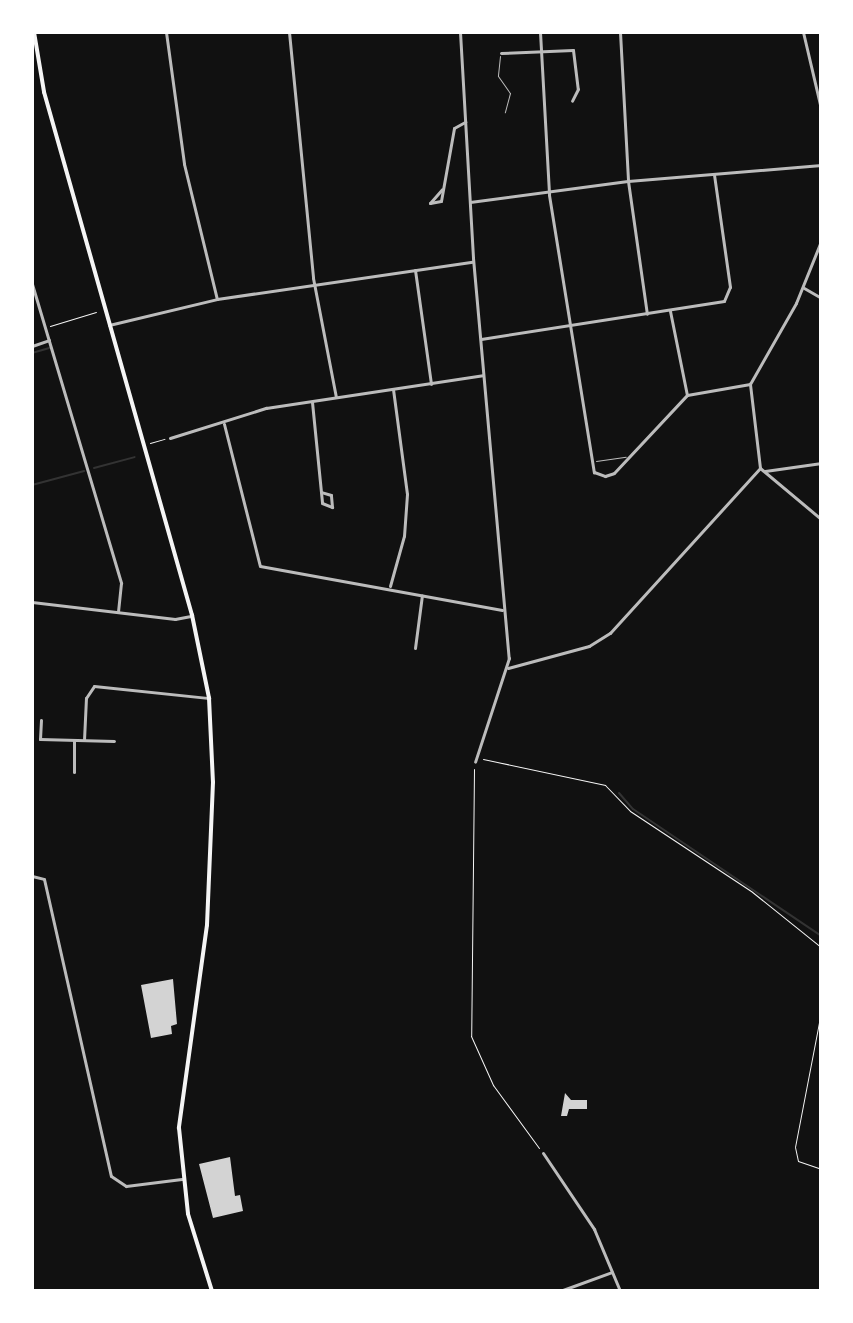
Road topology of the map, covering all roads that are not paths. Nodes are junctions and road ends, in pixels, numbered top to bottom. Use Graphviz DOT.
graph roads {
  1 [pos="34,32"];
  2 [pos="166,32"];
  3 [pos="289,32"];
  4 [pos="460,32"];
  5 [pos="540,32"];
  6 [pos="620,32"];
  7 [pos="803,32"];
  8 [pos="541,51"];
  9 [pos="501,53"];
  10 [pos="39,72"];
  11 [pos="32,73"];
  12 [pos="572,101"];
  13 [pos="821,109"];
  14 [pos="505,112"];
  15 [pos="465,122"];
  16 [pos="821,165"];
  17 [pos="714,174"];
  18 [pos="628,181"];
  19 [pos="443,189"];
  20 [pos="549,191"];
  21 [pos="470,202"];
  22 [pos="821,241"];
  23 [pos="473,262"];
  24 [pos="415,270"];
  25 [pos="315,282"];
  26 [pos="32,284"];
  27 [pos="803,288"];
  28 [pos="821,298"];
  29 [pos="217,299"];
  30 [pos="670,311"];
  31 [pos="647,314"];
  32 [pos="109,325"];
  33 [pos="568,326"];
  34 [pos="481,339"];
  35 [pos="49,340"];
  36 [pos="32,346"];
  37 [pos="483,375"];
  38 [pos="431,384"];
  39 [pos="750,384"];
  40 [pos="393,389"];
  41 [pos="687,395"];
  42 [pos="336,397"];
  43 [pos="312,402"];
  44 [pos="224,424"];
  45 [pos="170,438"];
  46 [pos="628,457"];
  47 [pos="591,463"];
  48 [pos="821,463"];
  49 [pos="763,470"];
  50 [pos="321,492"];
  51 [pos="821,519"];
  52 [pos="390,587"];
  53 [pos="422,595"];
  54 [pos="32,602"];
  55 [pos="502,610"];
  56 [pos="118,612"];
  57 [pos="192,615"];
  58 [pos="415,648"];
  59 [pos="508,668"];
  60 [pos="209,698"];
  61 [pos="41,720"];
  62 [pos="74,740"];
  63 [pos="84,740"];
  64 [pos="114,741"];
  65 [pos="476,760"];
  66 [pos="74,772"];
  67 [pos="32,876"];
  68 [pos="543,1153"];
  69 [pos="182,1179"];
  70 [pos="612,1272"];
  71 [pos="212,1291"];
  72 [pos="560,1291"];
  73 [pos="620,1291"];
  1 -- 10 [label="main road"];
  2 -- 29 [label="street"];
  3 -- 25 [label="street"];
  4 -- 15 [label="street"];
  5 -- 8 [label="street"];
  6 -- 18 [label="street"];
  7 -- 13 [label="street"];
  8 -- 9 [label="street"];
  8 -- 12 [label="street"];
  8 -- 20 [label="street"];
  9 -- 14 [label="lane"];
  10 -- 11 [label="street"];
  10 -- 32 [label="main road"];
  15 -- 19 [label="street"];
  15 -- 21 [label="street"];
  16 -- 17 [label="street"];
  17 -- 18 [label="street"];
  17 -- 30 [label="street"];
  18 -- 20 [label="street"];
  18 -- 31 [label="street"];
  20 -- 21 [label="street"];
  20 -- 33 [label="street"];
  21 -- 23 [label="street"];
  22 -- 27 [label="street"];
  23 -- 24 [label="street"];
  23 -- 34 [label="street"];
  24 -- 25 [label="street"];
  24 -- 38 [label="street"];
  25 -- 29 [label="street"];
  25 -- 42 [label="street"];
  26 -- 35 [label="street"];
  27 -- 28 [label="street"];
  27 -- 39 [label="street"];
  29 -- 32 [label="street"];
  30 -- 31 [label="street"];
  30 -- 41 [label="street"];
  31 -- 33 [label="street"];
  32 -- 57 [label="main road"];
  33 -- 34 [label="street"];
  33 -- 47 [label="street"];
  34 -- 37 [label="street"];
  35 -- 36 [label="street"];
  35 -- 56 [label="street"];
  37 -- 38 [label="street"];
  37 -- 55 [label="street"];
  38 -- 40 [label="street"];
  39 -- 41 [label="street"];
  39 -- 49 [label="street"];
  40 -- 42 [label="street"];
  40 -- 52 [label="street"];
  41 -- 46 [label="street"];
  42 -- 43 [label="street"];
  43 -- 44 [label="street"];
  43 -- 50 [label="street"];
  44 -- 45 [label="street"];
  44 -- 52 [label="street"];
  46 -- 47 [label="lane"];
  46 -- 47 [label="street"];
  48 -- 49 [label="street"];
  49 -- 51 [label="street"];
  49 -- 59 [label="street"];
  52 -- 53 [label="street"];
  53 -- 55 [label="street"];
  53 -- 58 [label="street"];
  54 -- 56 [label="street"];
  55 -- 59 [label="street"];
  56 -- 57 [label="street"];
  57 -- 60 [label="main road"];
  59 -- 65 [label="street"];
  60 -- 63 [label="street"];
  60 -- 69 [label="main road"];
  61 -- 62 [label="street"];
  62 -- 63 [label="street"];
  62 -- 66 [label="street"];
  63 -- 64 [label="street"];
  67 -- 69 [label="street"];
  68 -- 70 [label="street"];
  69 -- 71 [label="main road"];
  70 -- 72 [label="street"];
  70 -- 73 [label="street"];
}
